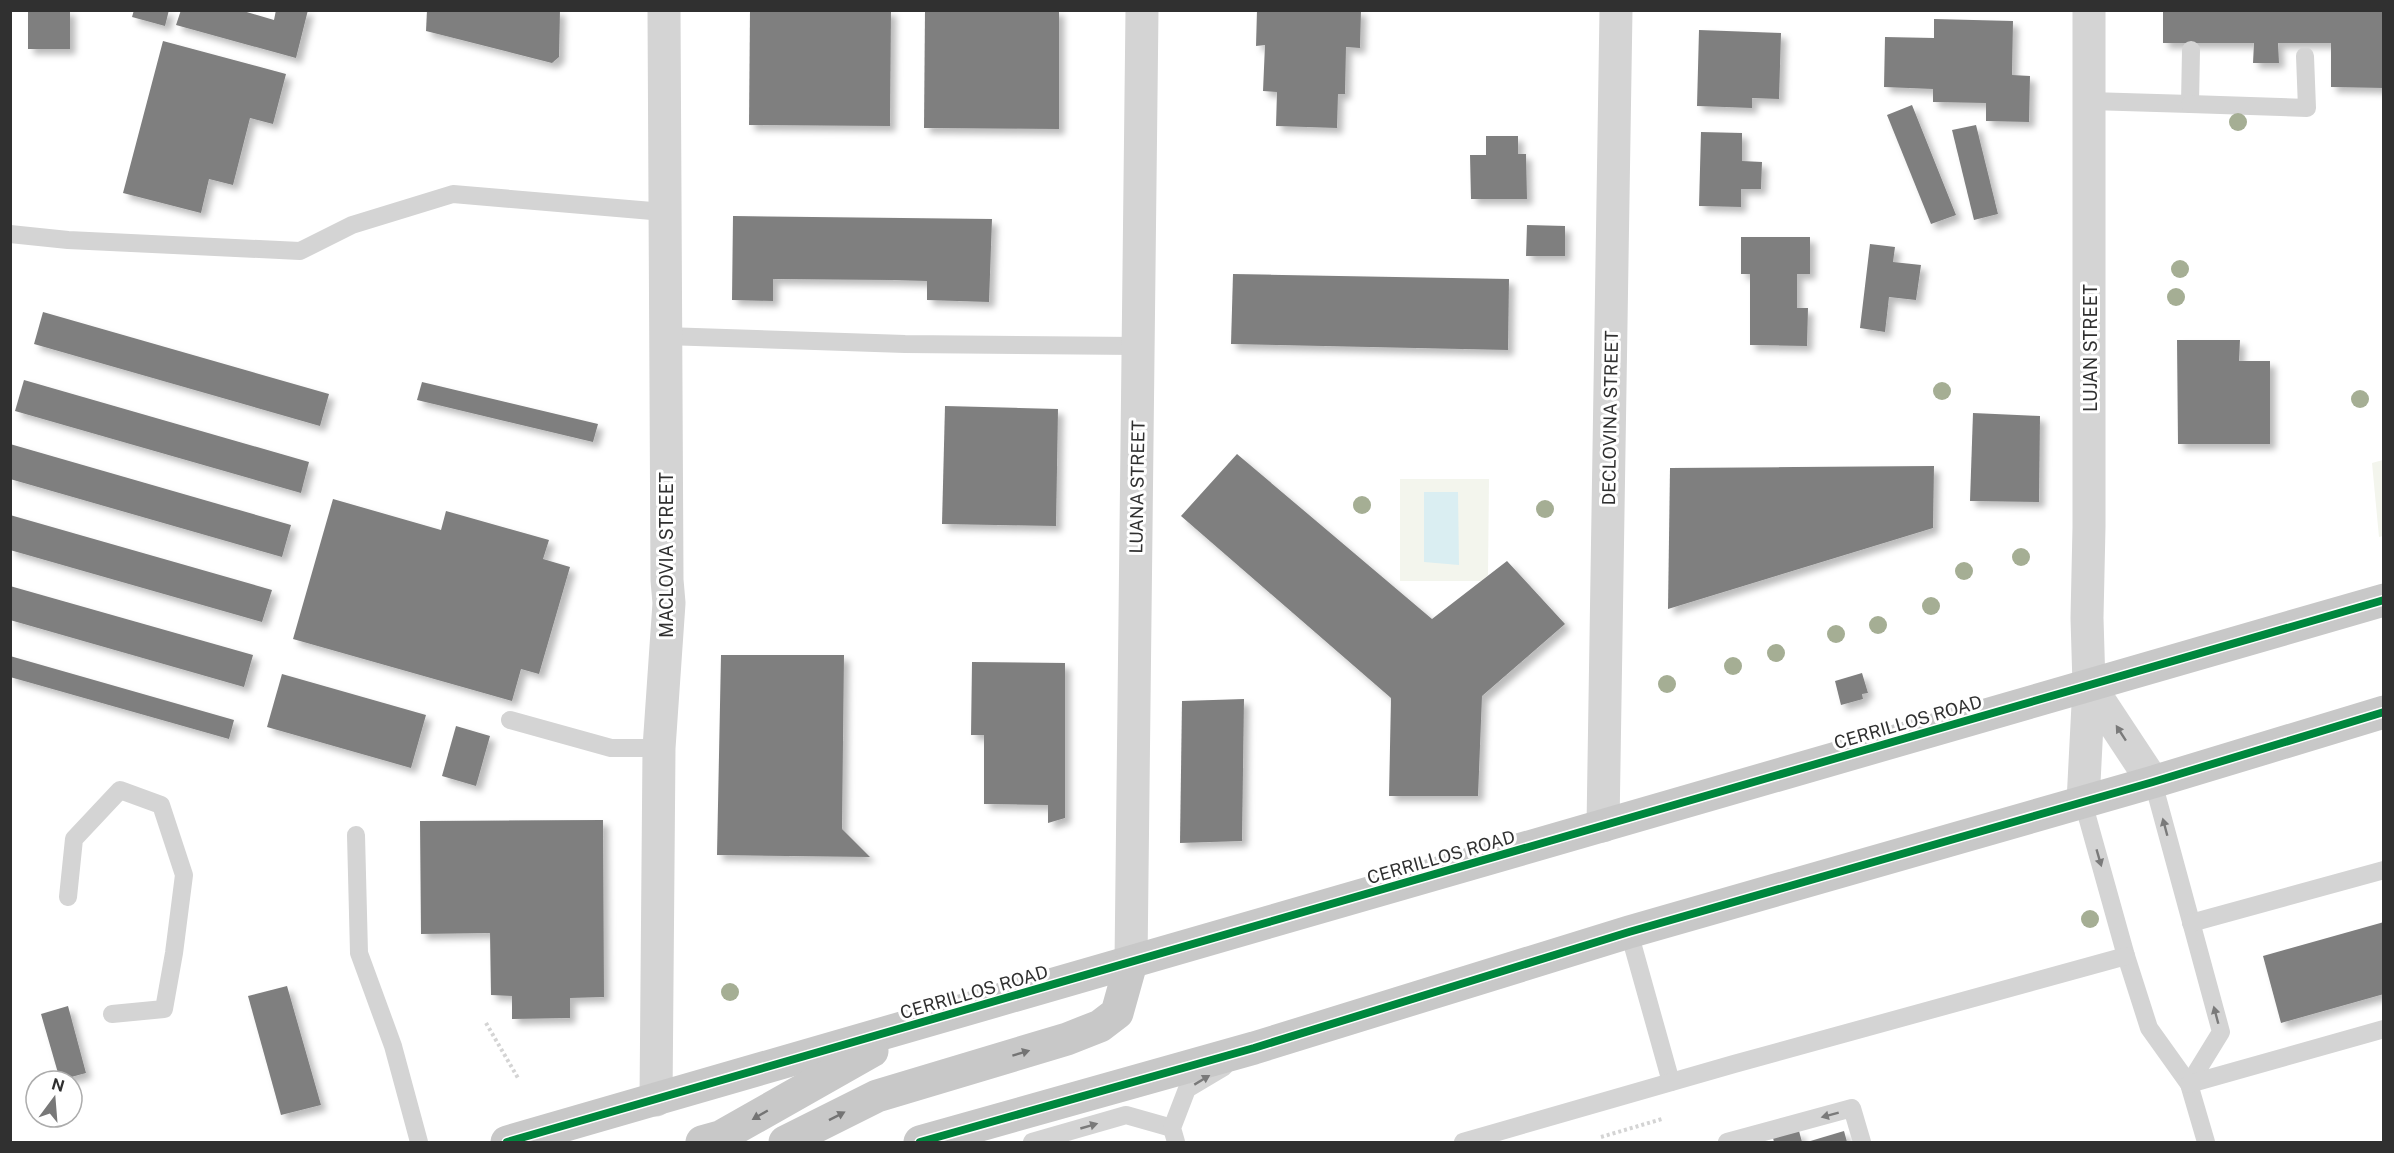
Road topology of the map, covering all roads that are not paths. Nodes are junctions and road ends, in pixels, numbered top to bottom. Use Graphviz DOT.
graph roads {
  1 [pos="664,10"];
  2 [pos="1142,10"];
  3 [pos="1616,10"];
  4 [pos="2089,10"];
  5 [pos="2191,50"];
  6 [pos="2305,56"];
  7 [pos="2090,101"];
  8 [pos="2190,104"];
  9 [pos="664,212"];
  10 [pos="10,234"];
  11 [pos="665,336"];
  12 [pos="1138,346"];
  13 [pos="2384,600"];
  14 [pos="2090,685"];
  15 [pos="2384,712"];
  16 [pos="510,720"];
  17 [pos="659,748"];
  18 [pos="2153,782"];
  19 [pos="2083,802"];
  20 [pos="1603,826"];
  21 [pos="356,835"];
  22 [pos="2384,870"];
  23 [pos="68,897"];
  24 [pos="2191,923"];
  25 [pos="1629,932"];
  26 [pos="2126,956"];
  27 [pos="1131,963"];
  28 [pos="112,1014"];
  29 [pos="920,1024"];
  30 [pos="2384,1029"];
  31 [pos="1254,1048"];
  32 [pos="1671,1082"];
  33 [pos="2188,1084"];
  34 [pos="656,1100"];
  35 [pos="1174,1135"];
  36 [pos="419,1143"];
  37 [pos="507,1143"];
  38 [pos="702,1143"];
  39 [pos="785,1143"];
  40 [pos="920,1143"];
  41 [pos="1032,1143"];
  42 [pos="1463,1143"];
  43 [pos="1726,1143"];
  44 [pos="1862,1143"];
  45 [pos="2206,1143"];
  1 -- 9 [label="street, MACLOVIA STREET"];
  2 -- 12 [label="street, LUANA STREET"];
  3 -- 20 [label="street, DECLOVINA STREET"];
  4 -- 7 [label="street, LUJAN STREET"];
  5 -- 8 [label="lane"];
  6 -- 8 [label="lane"];
  7 -- 8 [label="lane"];
  7 -- 14 [label="street, LUJAN STREET"];
  9 -- 10 [label="lane"];
  9 -- 11 [label="street, MACLOVIA STREET"];
  11 -- 12 [label="lane"];
  11 -- 17 [label="street, MACLOVIA STREET"];
  12 -- 27 [label="street, LUANA STREET"];
  13 -- 14 [label="main road, CERRILLOS ROAD"];
  18 -- 14 [label="street, one-way"];
  14 -- 19 [label="street, LUJAN STREET"];
  14 -- 20 [label="main road, CERRILLOS ROAD"];
  15 -- 18 [label="main road"];
  16 -- 17 [label="lane"];
  17 -- 34 [label="street, MACLOVIA STREET"];
  18 -- 19 [label="main road"];
  24 -- 18 [label="lane, one-way"];
  19 -- 25 [label="main road"];
  19 -- 26 [label="lane, one-way"];
  20 -- 27 [label="main road, CERRILLOS ROAD"];
  21 -- 36 [label="lane"];
  22 -- 24 [label="lane"];
  23 -- 28 [label="lane"];
  33 -- 24 [label="lane, one-way"];
  25 -- 31 [label="main road"];
  25 -- 32 [label="lane"];
  26 -- 32 [label="lane"];
  26 -- 33 [label="lane"];
  27 -- 29 [label="main road, CERRILLOS ROAD"];
  39 -- 27 [label="main road, one-way"];
  29 -- 34 [label="main road, CERRILLOS ROAD"];
  29 -- 38 [label="main road, one-way"];
  30 -- 33 [label="lane"];
  35 -- 31 [label="lane, one-way"];
  31 -- 40 [label="main road"];
  32 -- 42 [label="lane"];
  33 -- 45 [label="lane"];
  34 -- 37 [label="main road, CERRILLOS ROAD"];
  41 -- 35 [label="lane, one-way"];
  44 -- 43 [label="lane, one-way"];
}
